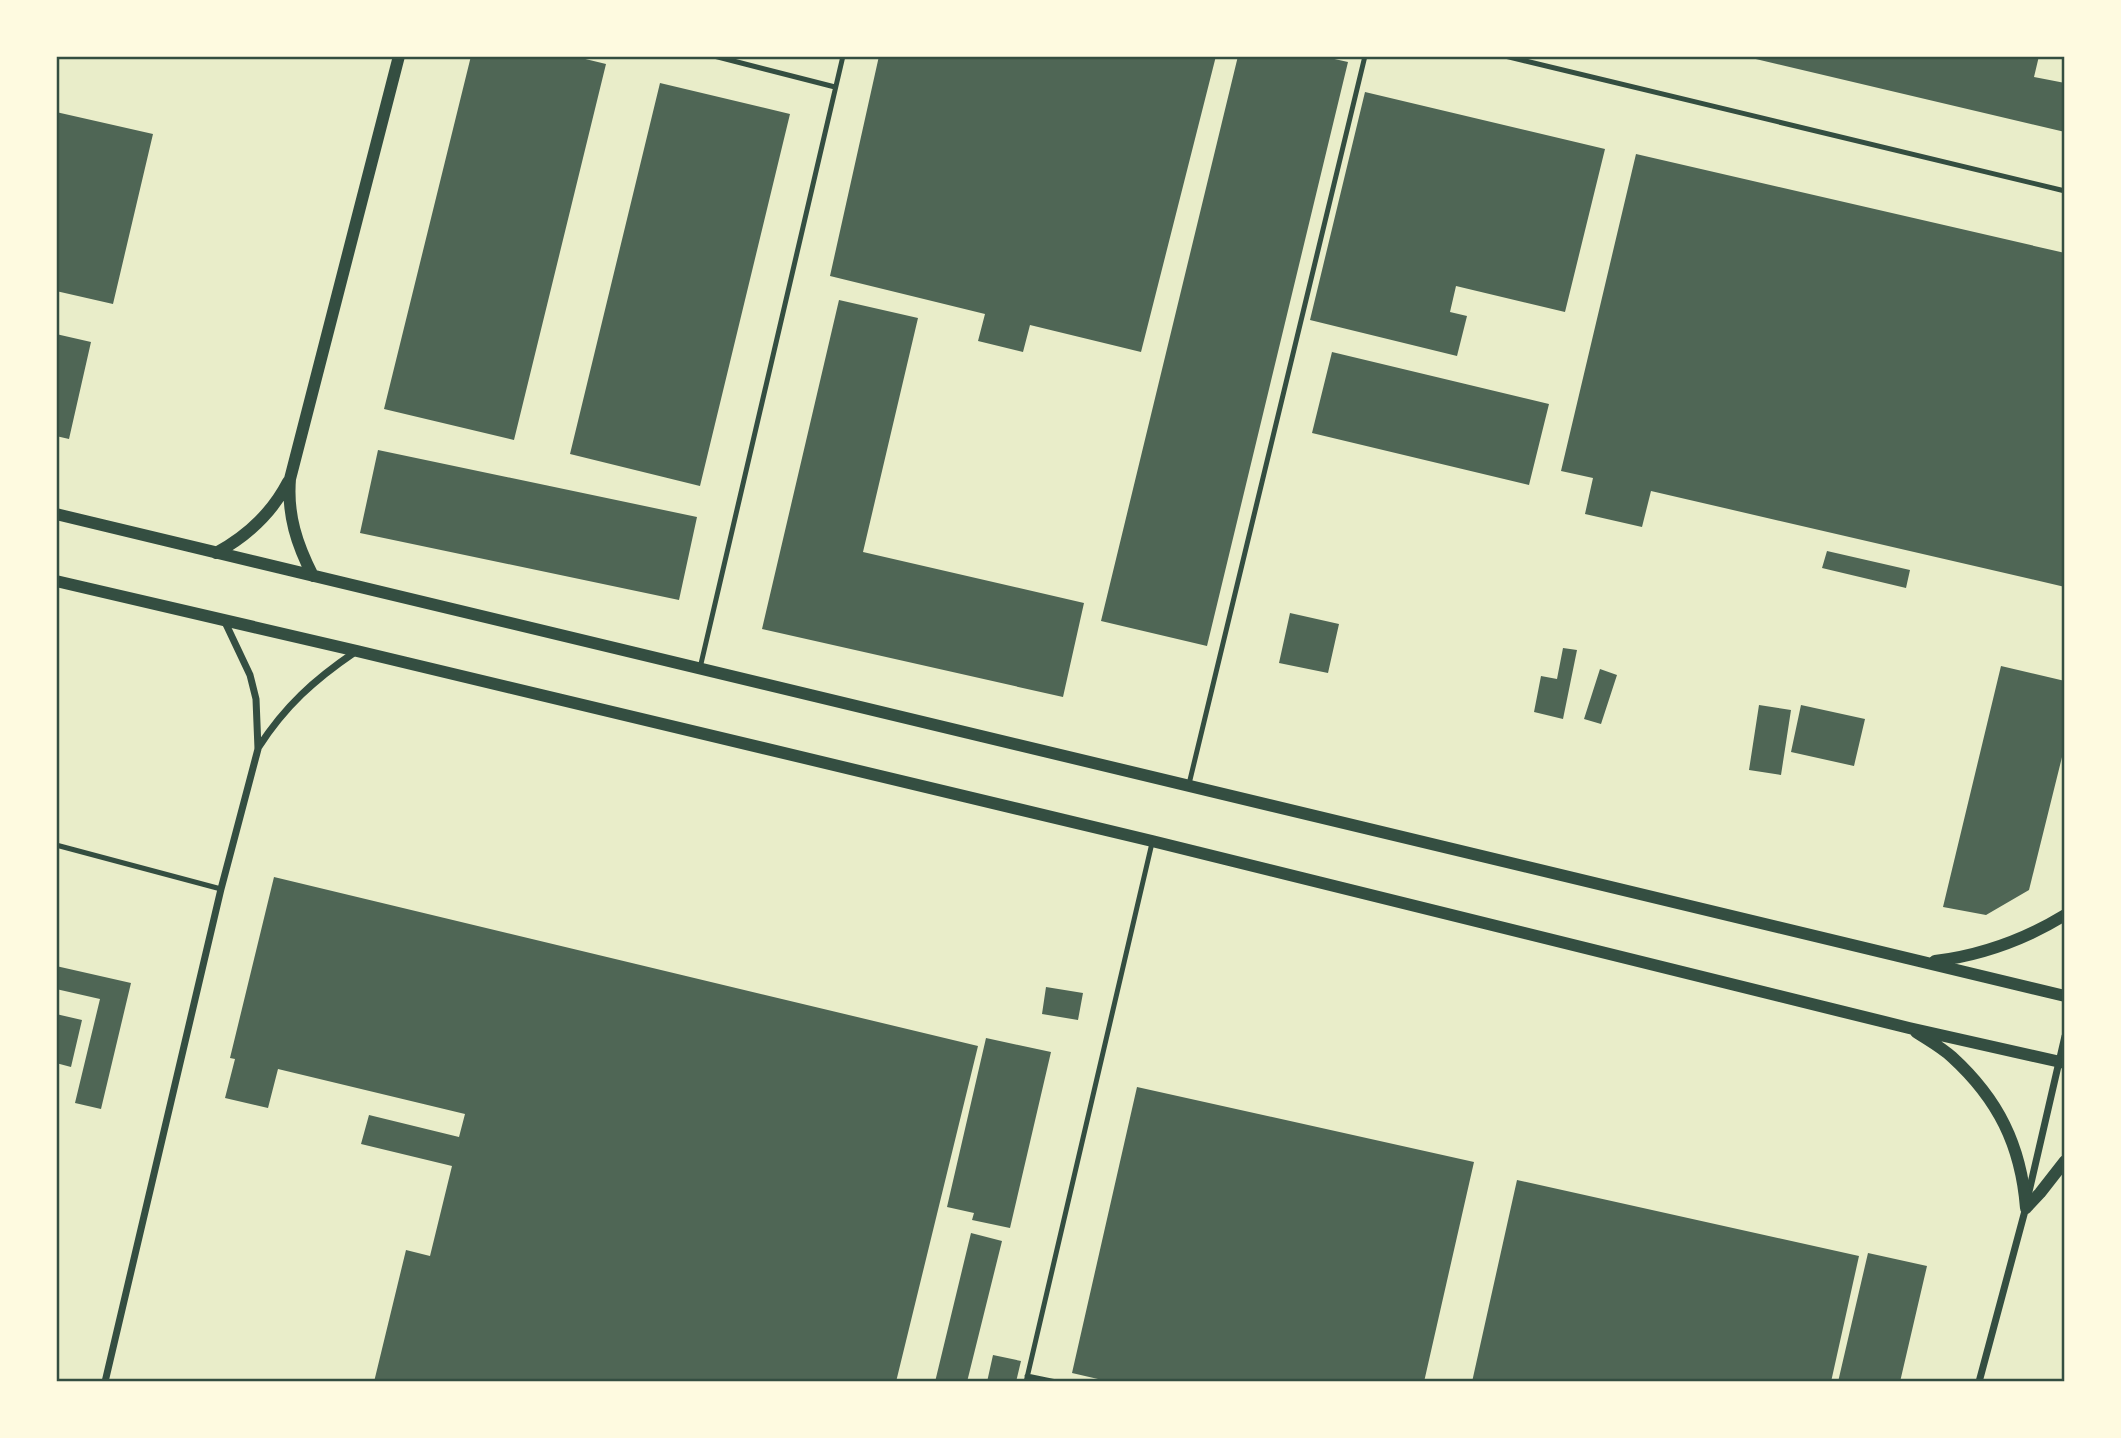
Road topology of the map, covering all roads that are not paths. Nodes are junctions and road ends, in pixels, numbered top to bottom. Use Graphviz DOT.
graph roads {
  1 [pos="399,56"];
  2 [pos="714,56"];
  3 [pos="842,56"];
  4 [pos="1365,56"];
  5 [pos="1505,56"];
  6 [pos="835,87"];
  7 [pos="2065,191"];
  8 [pos="290,479"];
  9 [pos="56,514"];
  10 [pos="216,553"];
  11 [pos="313,576"];
  12 [pos="56,581"];
  13 [pos="224,620"];
  14 [pos="357,650"];
  15 [pos="700,668"];
  16 [pos="258,749"];
  17 [pos="1189,786"];
  18 [pos="1152,841"];
  19 [pos="56,845"];
  20 [pos="221,889"];
  21 [pos="2065,915"];
  22 [pos="1928,962"];
  23 [pos="2065,996"];
  24 [pos="1909,1028"];
  25 [pos="2065,1036"];
  26 [pos="2062,1062"];
  27 [pos="2065,1161"];
  28 [pos="2026,1208"];
  29 [pos="1027,1379"];
  30 [pos="106,1382"];
  31 [pos="1056,1382"];
  32 [pos="1979,1382"];
  1 -- 8 [label="street"];
  2 -- 6 [label="lane"];
  3 -- 6 [label="lane"];
  4 -- 17 [label="lane"];
  5 -- 7 [label="lane"];
  6 -- 15 [label="lane"];
  8 -- 10 [label="street"];
  8 -- 11 [label="street"];
  9 -- 10 [label="street"];
  10 -- 11 [label="street"];
  11 -- 15 [label="street"];
  12 -- 13 [label="street"];
  13 -- 14 [label="street"];
  13 -- 16 [label="street"];
  14 -- 16 [label="street"];
  14 -- 18 [label="street"];
  15 -- 17 [label="street"];
  16 -- 20 [label="street"];
  17 -- 22 [label="street"];
  18 -- 24 [label="street"];
  18 -- 29 [label="lane"];
  19 -- 20 [label="lane"];
  20 -- 30 [label="street"];
  21 -- 22 [label="street"];
  22 -- 23 [label="street"];
  24 -- 26 [label="street"];
  24 -- 28 [label="street"];
  25 -- 26 [label="street"];
  26 -- 28 [label="street"];
  27 -- 28 [label="street"];
  28 -- 32 [label="street"];
  29 -- 31 [label="lane"];
}
